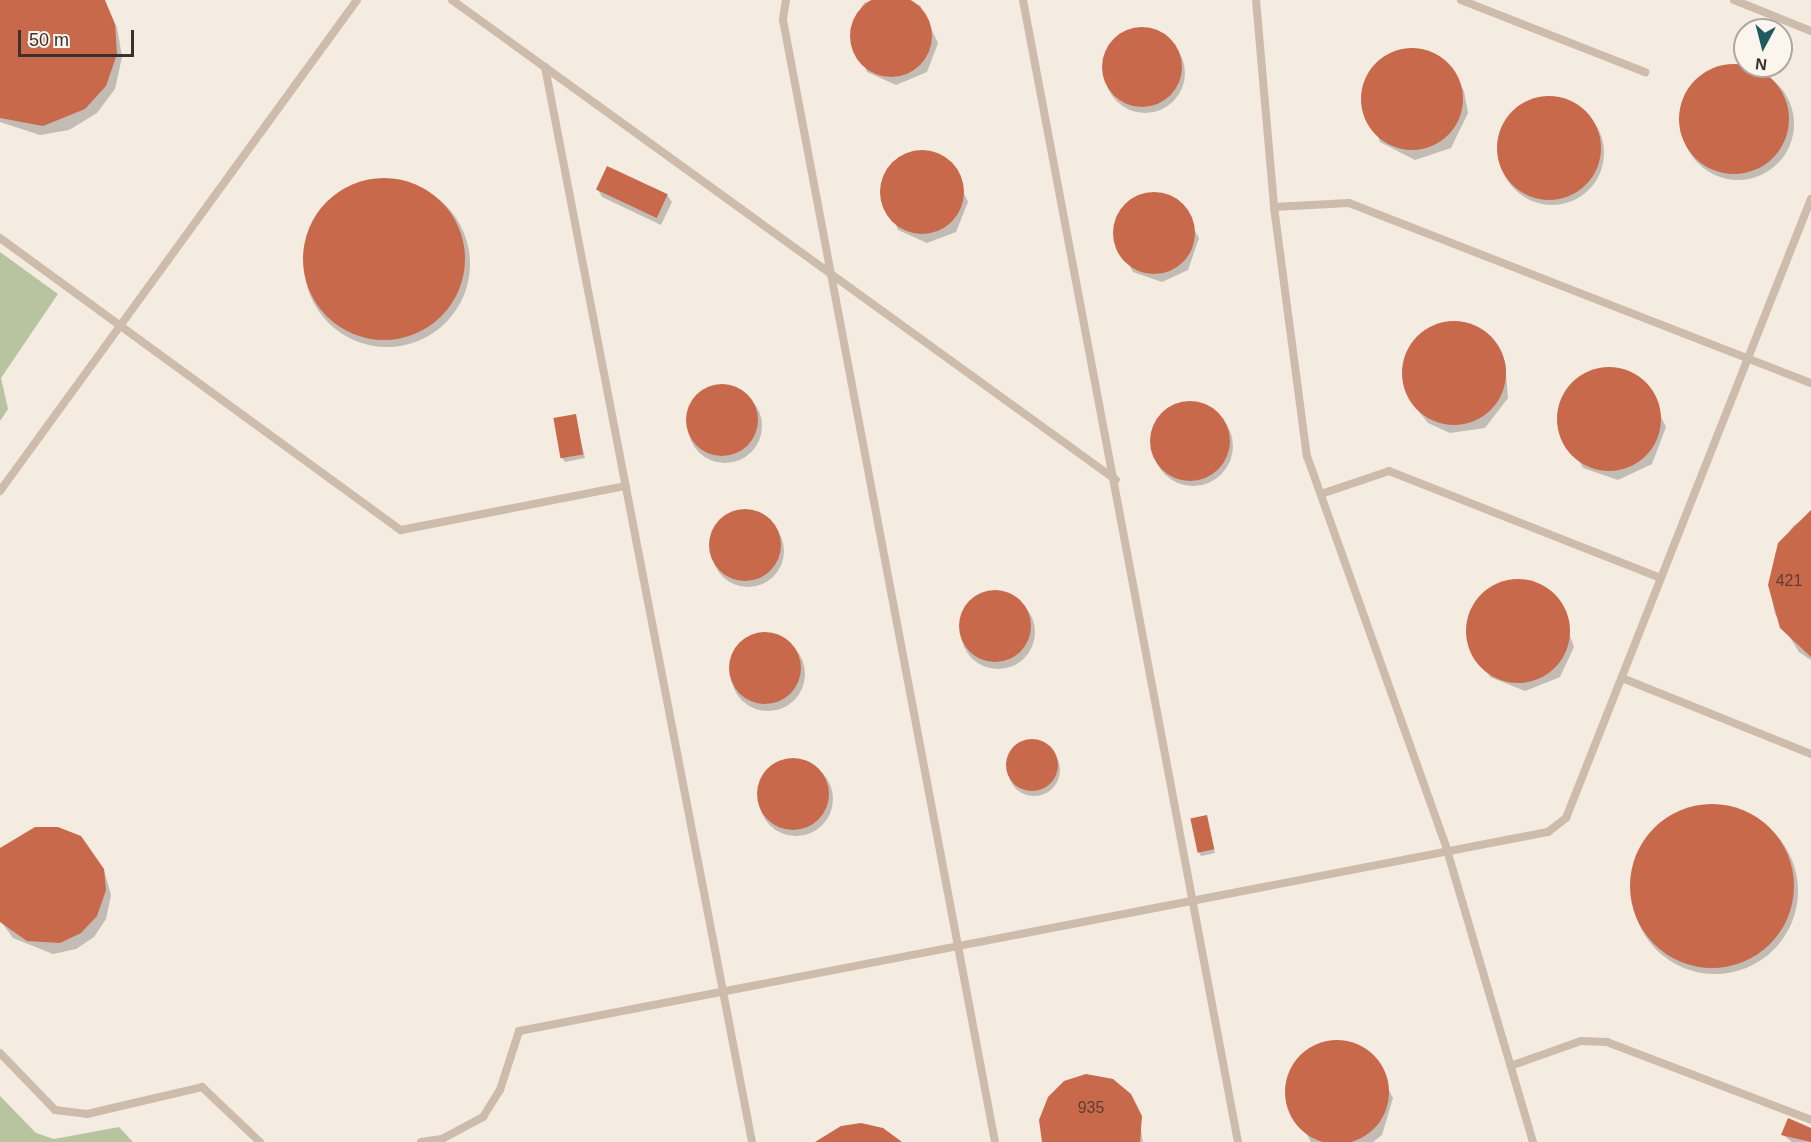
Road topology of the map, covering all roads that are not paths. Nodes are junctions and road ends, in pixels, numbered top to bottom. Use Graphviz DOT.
graph roads {
  1 [pos="357,0"];
  2 [pos="452,0"];
  3 [pos="786,0"];
  4 [pos="1023,0"];
  5 [pos="1256,0"];
  6 [pos="1461,0"];
  7 [pos="1734,0"];
  8 [pos="1811,31"];
  9 [pos="545,67"];
  10 [pos="1645,72"];
  11 [pos="1811,199"];
  12 [pos="1274,207"];
  13 [pos="0,238"];
  14 [pos="831,278"];
  15 [pos="122,324"];
  16 [pos="1748,358"];
  17 [pos="1811,384"];
  18 [pos="1116,480"];
  19 [pos="626,486"];
  20 [pos="0,491"];
  21 [pos="1321,494"];
  22 [pos="1661,578"];
  23 [pos="1622,678"];
  24 [pos="1811,754"];
  25 [pos="1447,850"];
  26 [pos="1190,901"];
  27 [pos="959,946"];
  28 [pos="723,993"];
  29 [pos="0,1053"];
  30 [pos="1513,1065"];
  31 [pos="1811,1120"];
  32 [pos="260,1142"];
  33 [pos="421,1142"];
  34 [pos="752,1142"];
  35 [pos="996,1142"];
  36 [pos="1238,1142"];
  37 [pos="1533,1142"];
  1 -- 15 [label="lane"];
  2 -- 9 [label="lane"];
  3 -- 14 [label="lane"];
  4 -- 18 [label="lane"];
  5 -- 12 [label="lane"];
  6 -- 10 [label="lane"];
  7 -- 8 [label="lane"];
  9 -- 14 [label="lane"];
  9 -- 19 [label="lane"];
  11 -- 16 [label="lane"];
  12 -- 16 [label="lane"];
  12 -- 21 [label="lane"];
  13 -- 15 [label="lane"];
  14 -- 18 [label="lane"];
  14 -- 27 [label="lane"];
  15 -- 19 [label="lane"];
  15 -- 20 [label="lane"];
  16 -- 17 [label="lane"];
  16 -- 22 [label="lane"];
  18 -- 26 [label="lane"];
  19 -- 28 [label="lane"];
  21 -- 22 [label="lane"];
  21 -- 25 [label="lane"];
  22 -- 23 [label="lane"];
  23 -- 24 [label="lane"];
  23 -- 25 [label="lane"];
  25 -- 26 [label="lane"];
  25 -- 30 [label="lane"];
  26 -- 27 [label="lane"];
  26 -- 36 [label="lane"];
  27 -- 28 [label="lane"];
  27 -- 35 [label="lane"];
  28 -- 33 [label="lane"];
  28 -- 34 [label="lane"];
  29 -- 32 [label="lane"];
  30 -- 31 [label="lane"];
  30 -- 37 [label="lane"];
}
